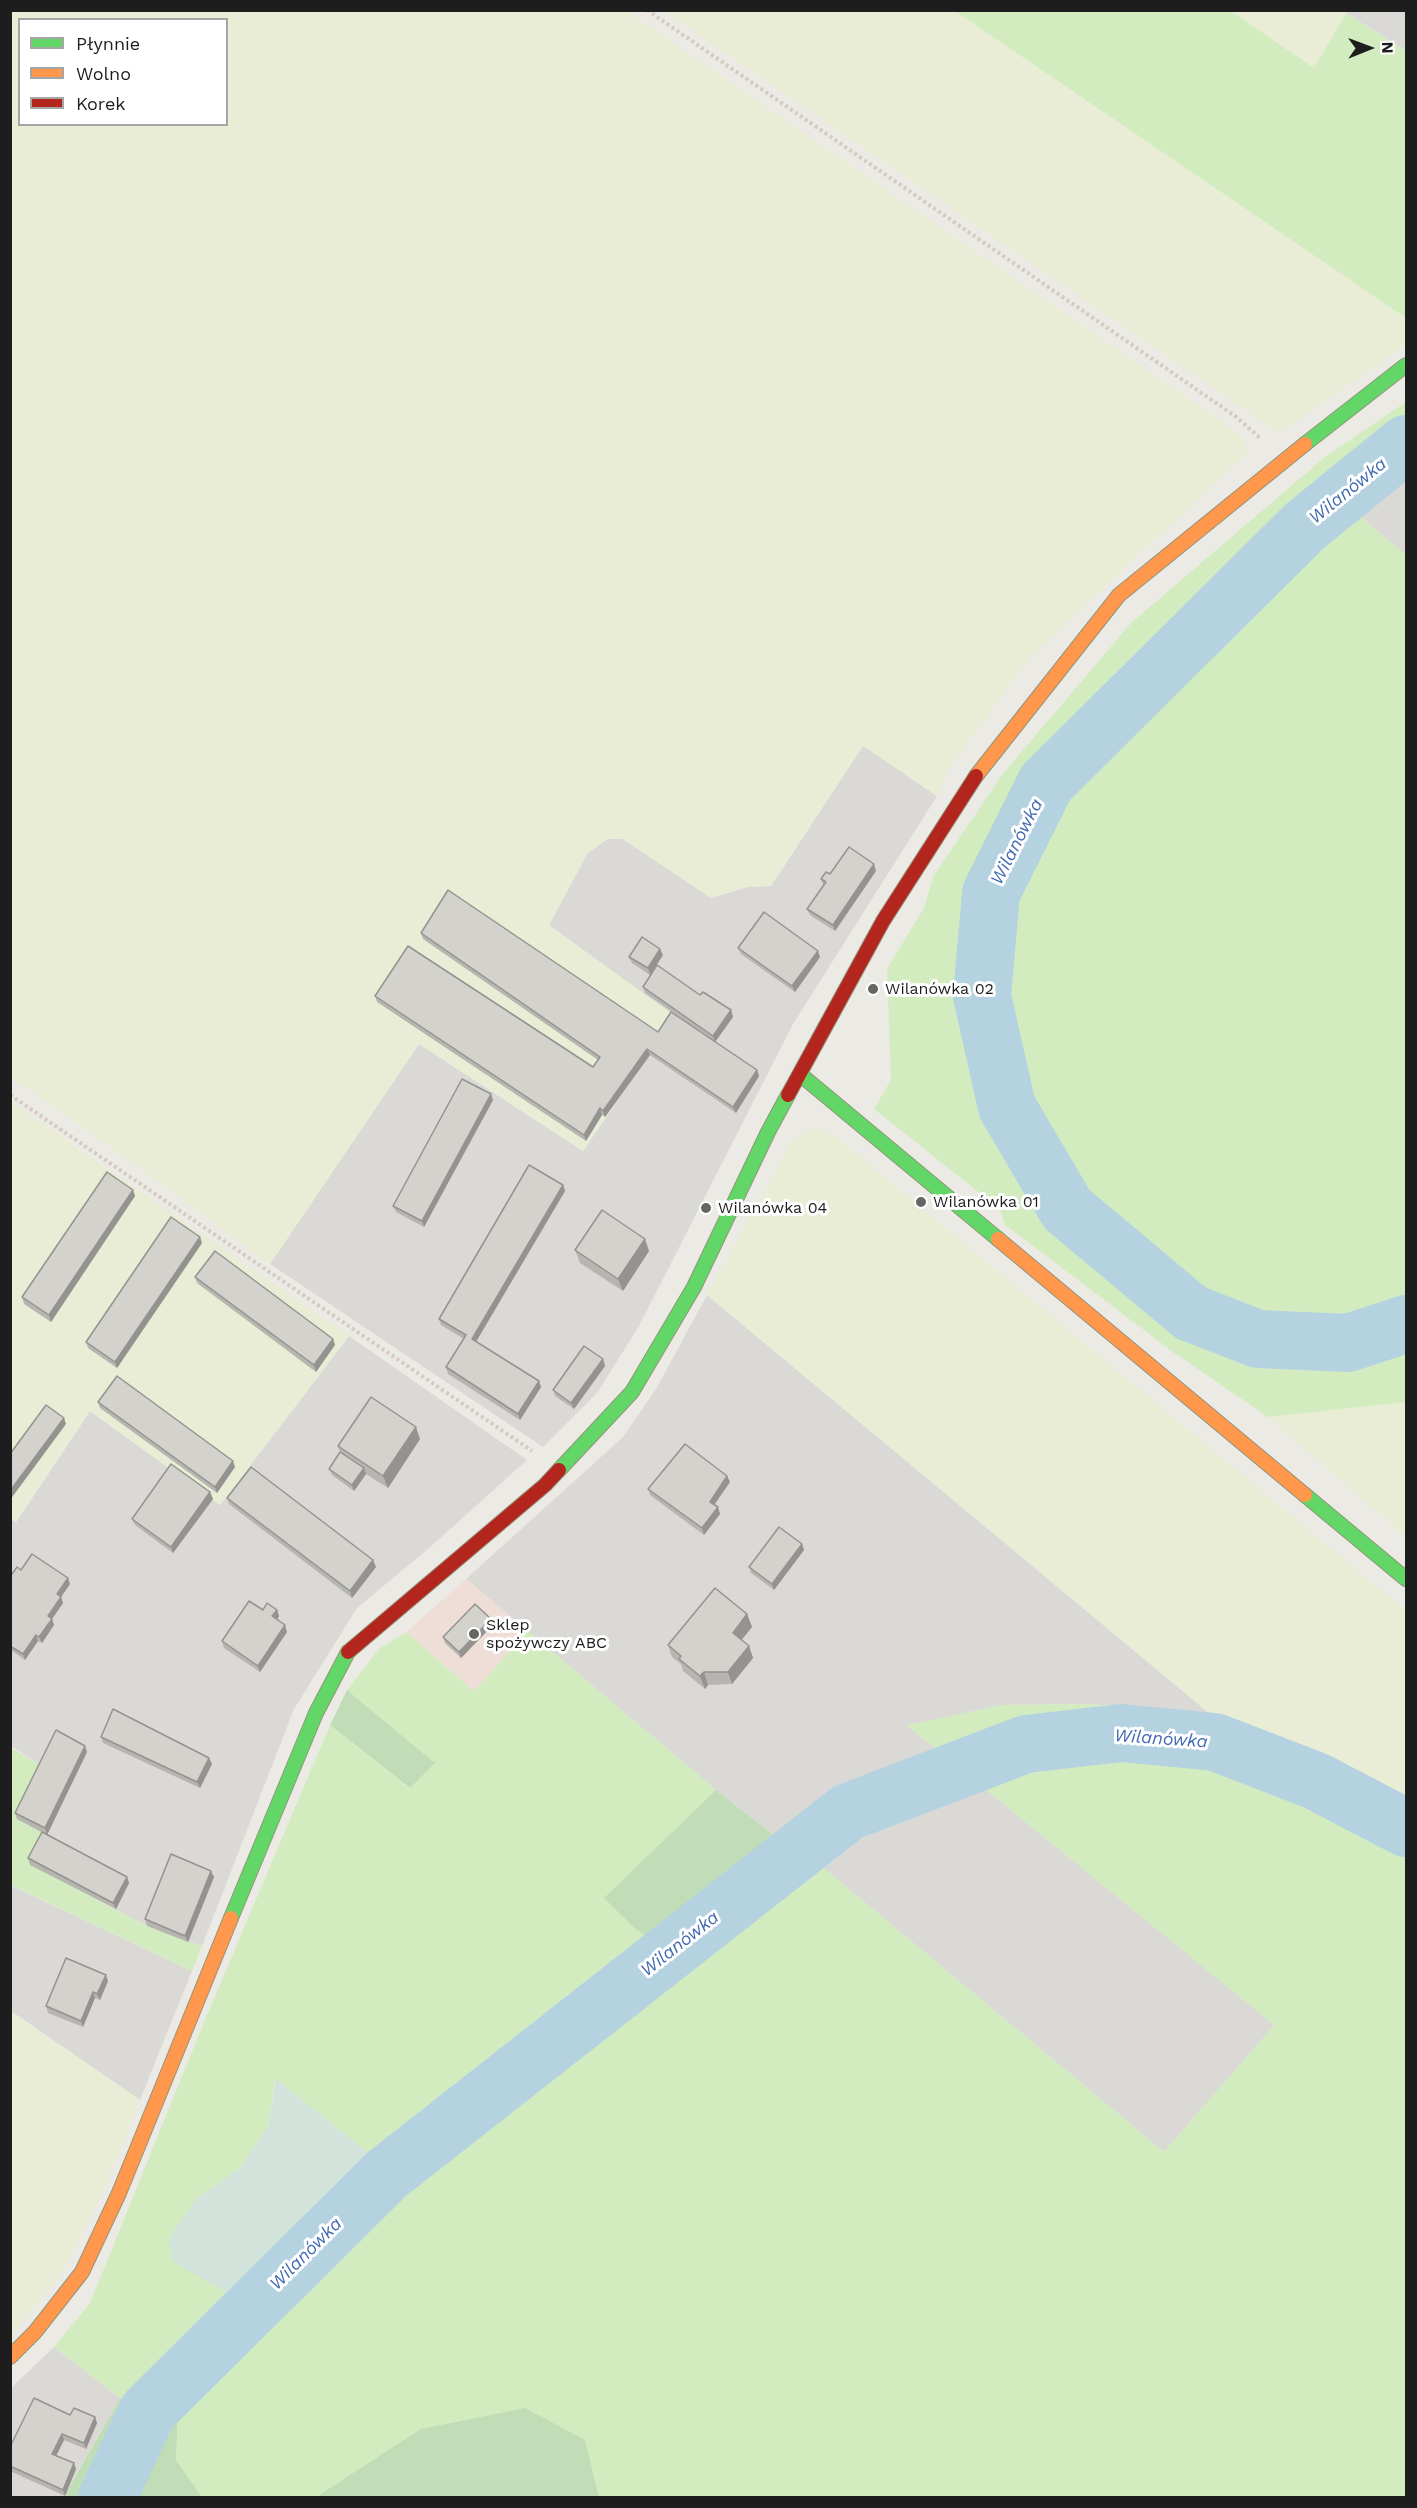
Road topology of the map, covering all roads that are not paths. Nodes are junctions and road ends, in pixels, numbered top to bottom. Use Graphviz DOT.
graph roads {
  1 [pos="1407,365"];
  2 [pos="801,1075"];
  3 [pos="1407,1579"];
  4 [pos="10,2357"];
  1 -- 2 [label="street"];
  2 -- 3 [label="street"];
  2 -- 4 [label="street"];
}
